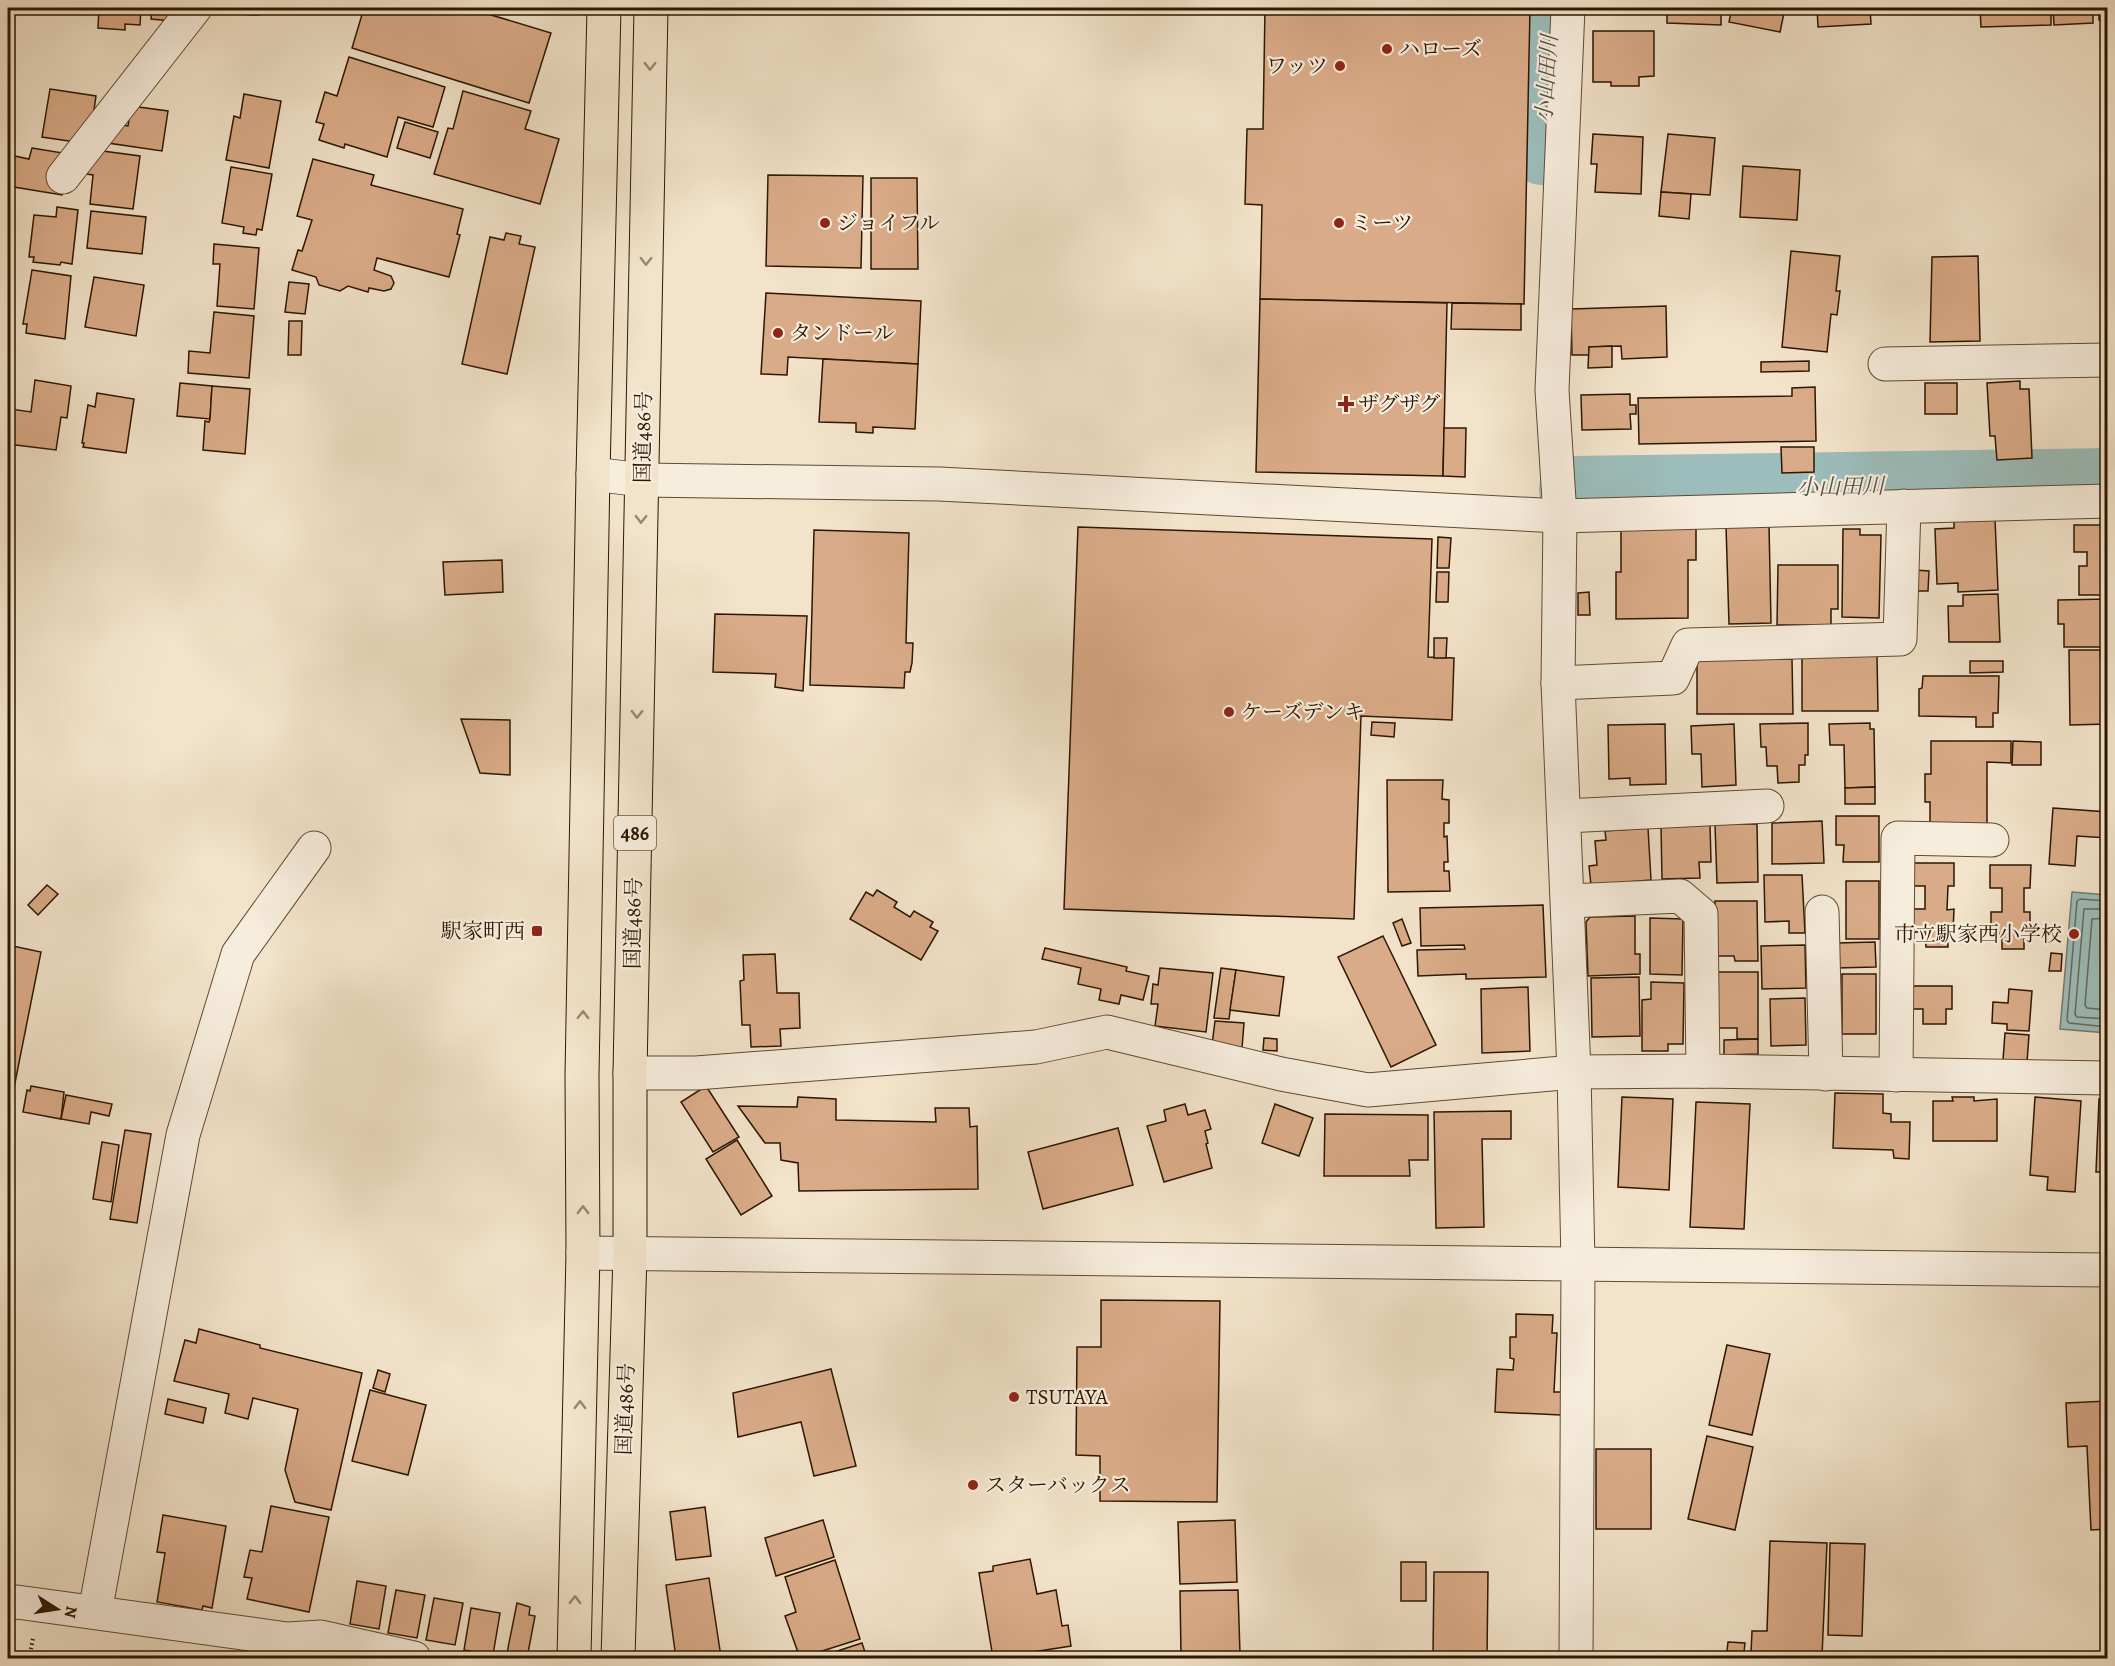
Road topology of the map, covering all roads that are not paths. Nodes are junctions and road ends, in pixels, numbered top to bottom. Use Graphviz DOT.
graph roads {
  1 [pos="195,8"];
  2 [pos="604,8"];
  3 [pos="651,8"];
  4 [pos="1568,8"];
  5 [pos="63,177"];
  6 [pos="2108,360"];
  7 [pos="1885,364"];
  8 [pos="592,474"];
  9 [pos="642,480"];
  10 [pos="2108,501"];
  11 [pos="1904,506"];
  12 [pos="1560,516"];
  13 [pos="1558,684"];
  14 [pos="1767,806"];
  15 [pos="1565,816"];
  16 [pos="1992,840"];
  17 [pos="315,848"];
  18 [pos="1569,901"];
  19 [pos="1822,912"];
  20 [pos="1703,1071"];
  21 [pos="1575,1072"];
  22 [pos="630,1073"];
  23 [pos="1826,1074"];
  24 [pos="1896,1075"];
  25 [pos="2108,1078"];
  26 [pos="583,1254"];
  27 [pos="630,1254"];
  28 [pos="1578,1264"];
  29 [pos="2108,1270"];
  30 [pos="8,1604"];
  31 [pos="95,1612"];
  32 [pos="414,1659"];
  33 [pos="574,1659"];
  34 [pos="618,1659"];
  35 [pos="1576,1659"];
  1 -- 5 [label="street"];
  2 -- 8 [label="highway, 486"];
  3 -- 9 [label="highway, 国道486号 / 486, one-way"];
  4 -- 12 [label="street"];
  6 -- 7 [label="street"];
  8 -- 9 [label="street"];
  26 -- 8 [label="highway, 486, one-way"];
  9 -- 12 [label="street"];
  9 -- 22 [label="highway, 国道486号 / 486, one-way"];
  10 -- 11 [label="street"];
  11 -- 12 [label="street"];
  11 -- 13 [label="street"];
  12 -- 13 [label="street"];
  13 -- 15 [label="street"];
  14 -- 15 [label="street"];
  15 -- 18 [label="street"];
  16 -- 24 [label="street"];
  17 -- 31 [label="street"];
  18 -- 20 [label="street"];
  18 -- 21 [label="street"];
  19 -- 23 [label="street"];
  20 -- 21 [label="street"];
  20 -- 23 [label="street"];
  21 -- 22 [label="street"];
  21 -- 28 [label="street"];
  22 -- 27 [label="highway, 国道486号 / 486"];
  23 -- 24 [label="street"];
  24 -- 25 [label="street"];
  26 -- 27 [label="street"];
  33 -- 26 [label="highway, 486, one-way"];
  27 -- 28 [label="street"];
  27 -- 34 [label="highway, 国道486号 / 486"];
  28 -- 29 [label="street"];
  28 -- 35 [label="street"];
  30 -- 31 [label="street"];
  31 -- 32 [label="street"];
}
